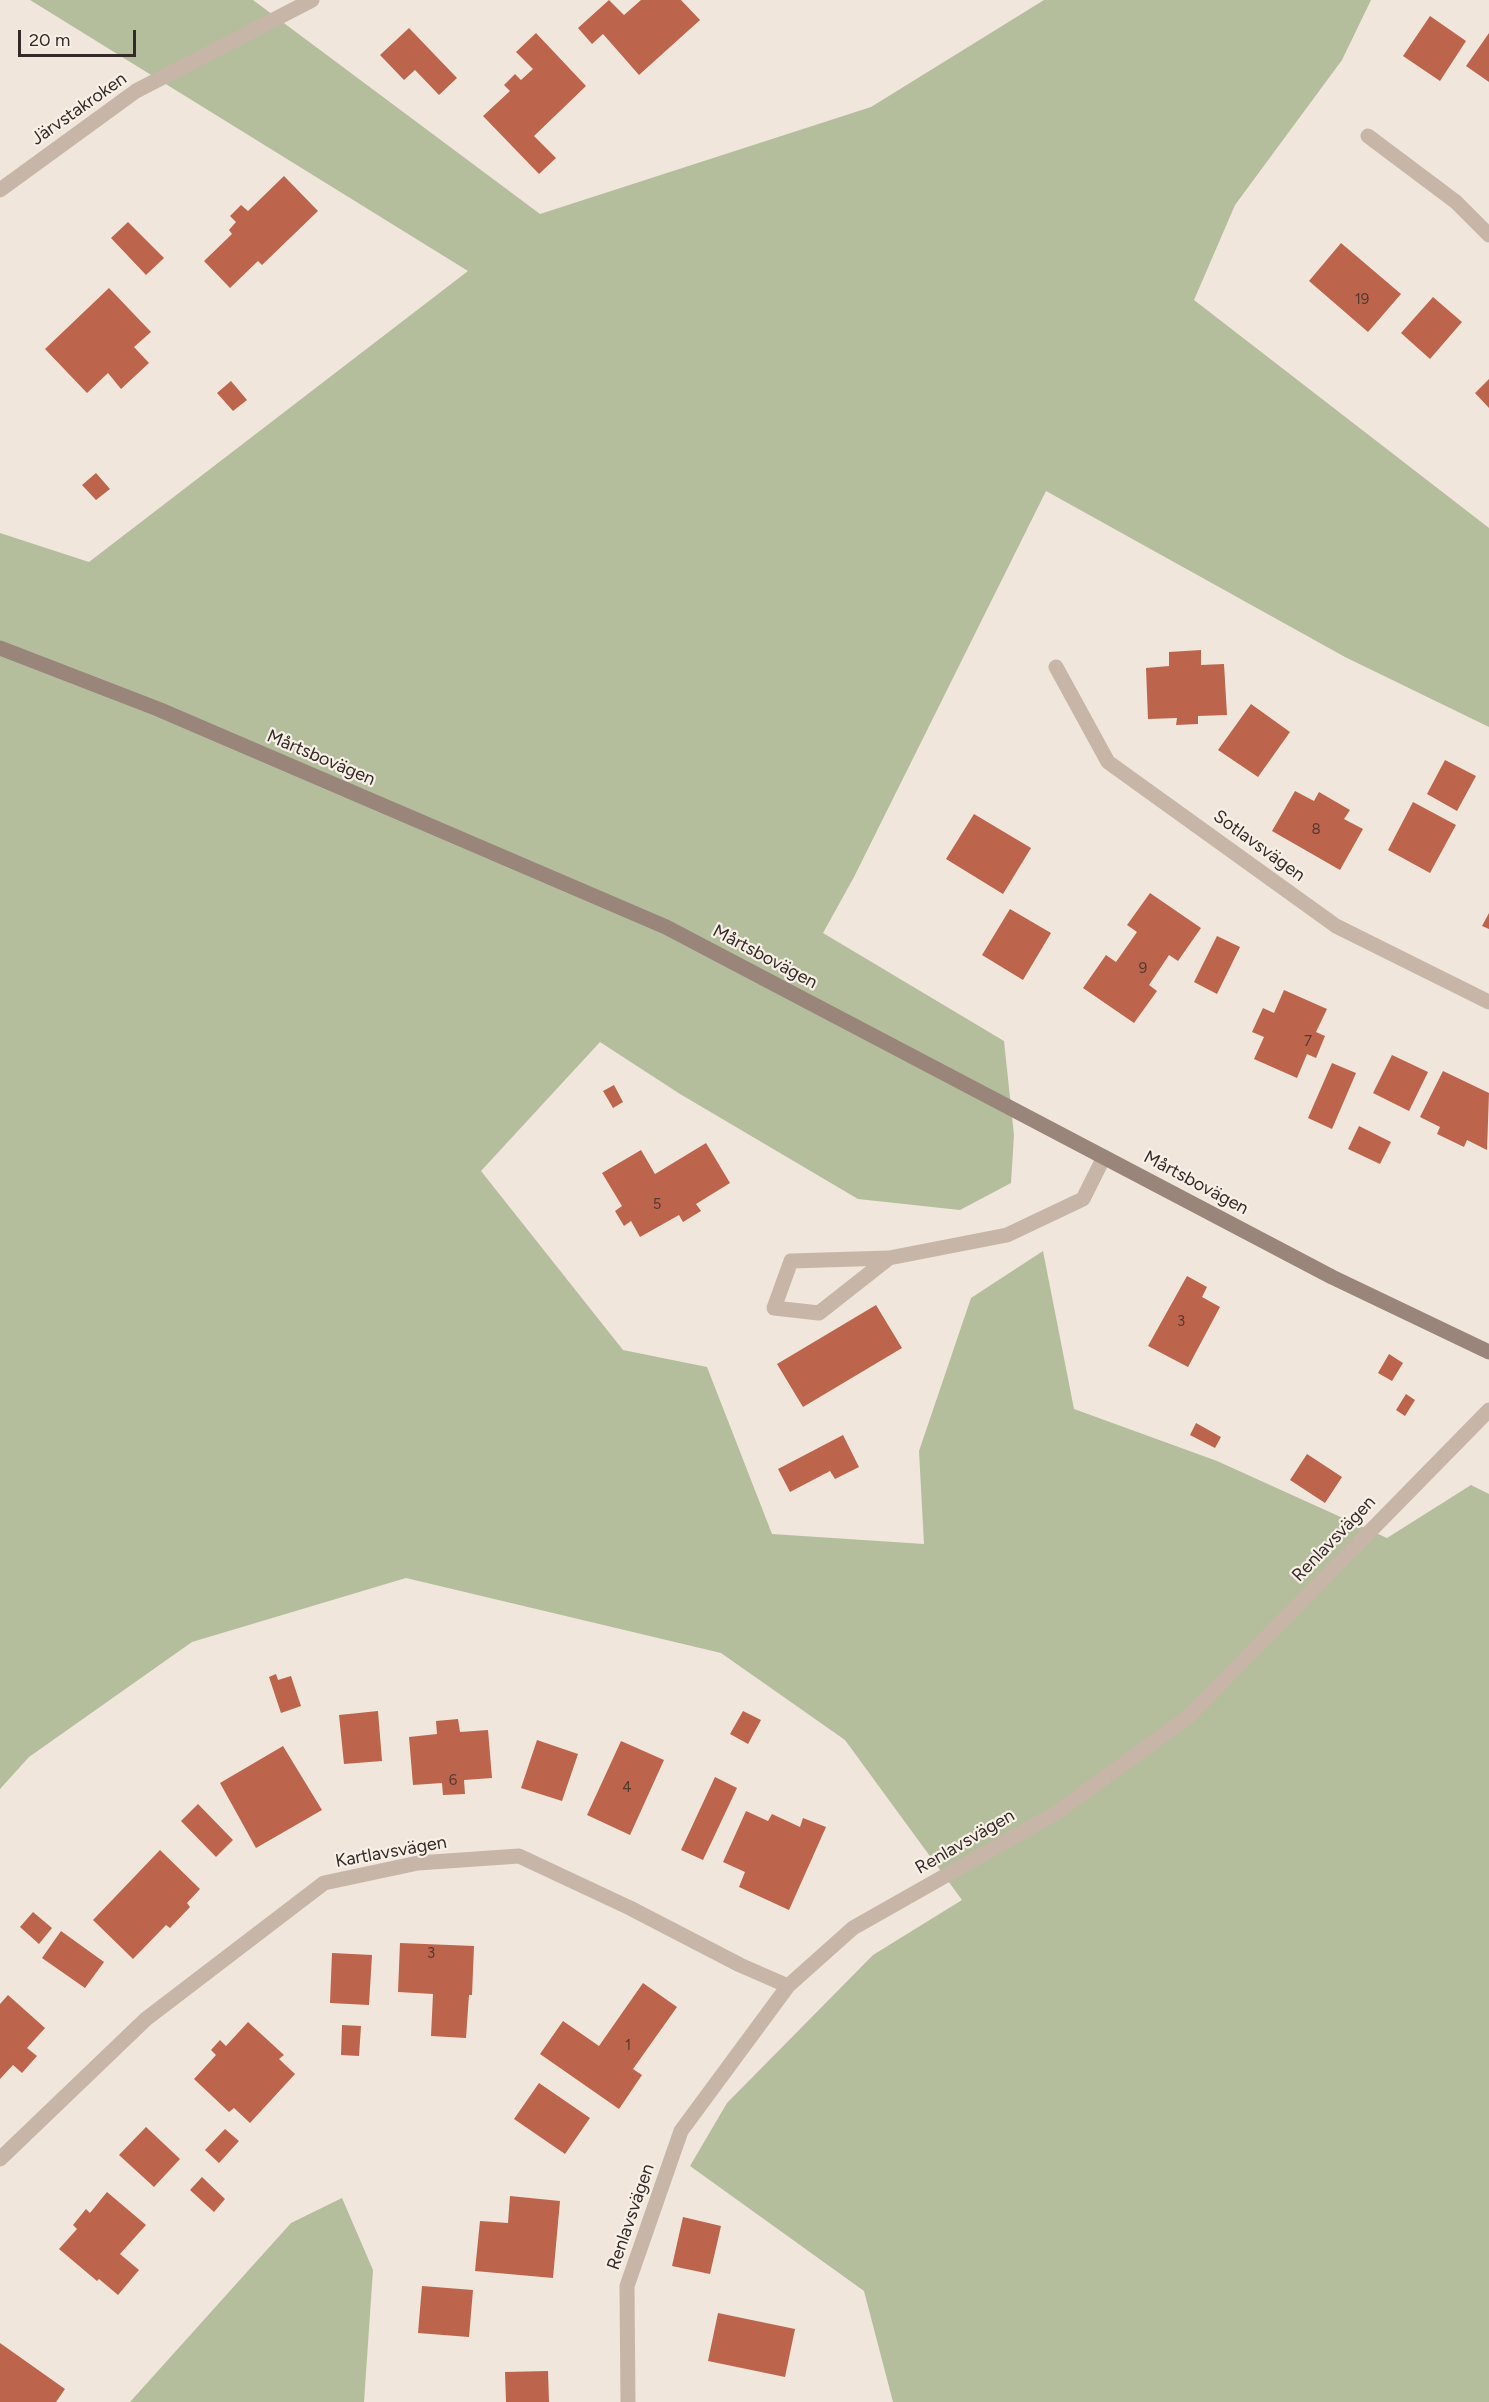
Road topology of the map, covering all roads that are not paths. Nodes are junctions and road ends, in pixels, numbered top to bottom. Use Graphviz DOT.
graph roads {
  1 [pos="312,0"];
  2 [pos="1368,136"];
  3 [pos="0,190"];
  4 [pos="1489,235"];
  5 [pos="0,648"];
  6 [pos="1056,668"];
  7 [pos="1489,1002"];
  8 [pos="1104,1157"];
  9 [pos="889,1258"];
  10 [pos="1489,1352"];
  11 [pos="1489,1410"];
  12 [pos="788,1986"];
  13 [pos="0,2159"];
  14 [pos="628,2402"];
  1 -- 3 [label="street, Järvstakroken"];
  2 -- 4 [label="street"];
  5 -- 8 [label="street, Mårtsbovägen"];
  6 -- 7 [label="street, Sotlavsvägen"];
  8 -- 9 [label="street"];
  8 -- 10 [label="street, Mårtsbovägen"];
  9 -- 9 [label="street"];
  11 -- 12 [label="street, Renlavsvägen"];
  12 -- 13 [label="street, Kartlavsvägen"];
  12 -- 14 [label="street, Renlavsvägen"];
}
